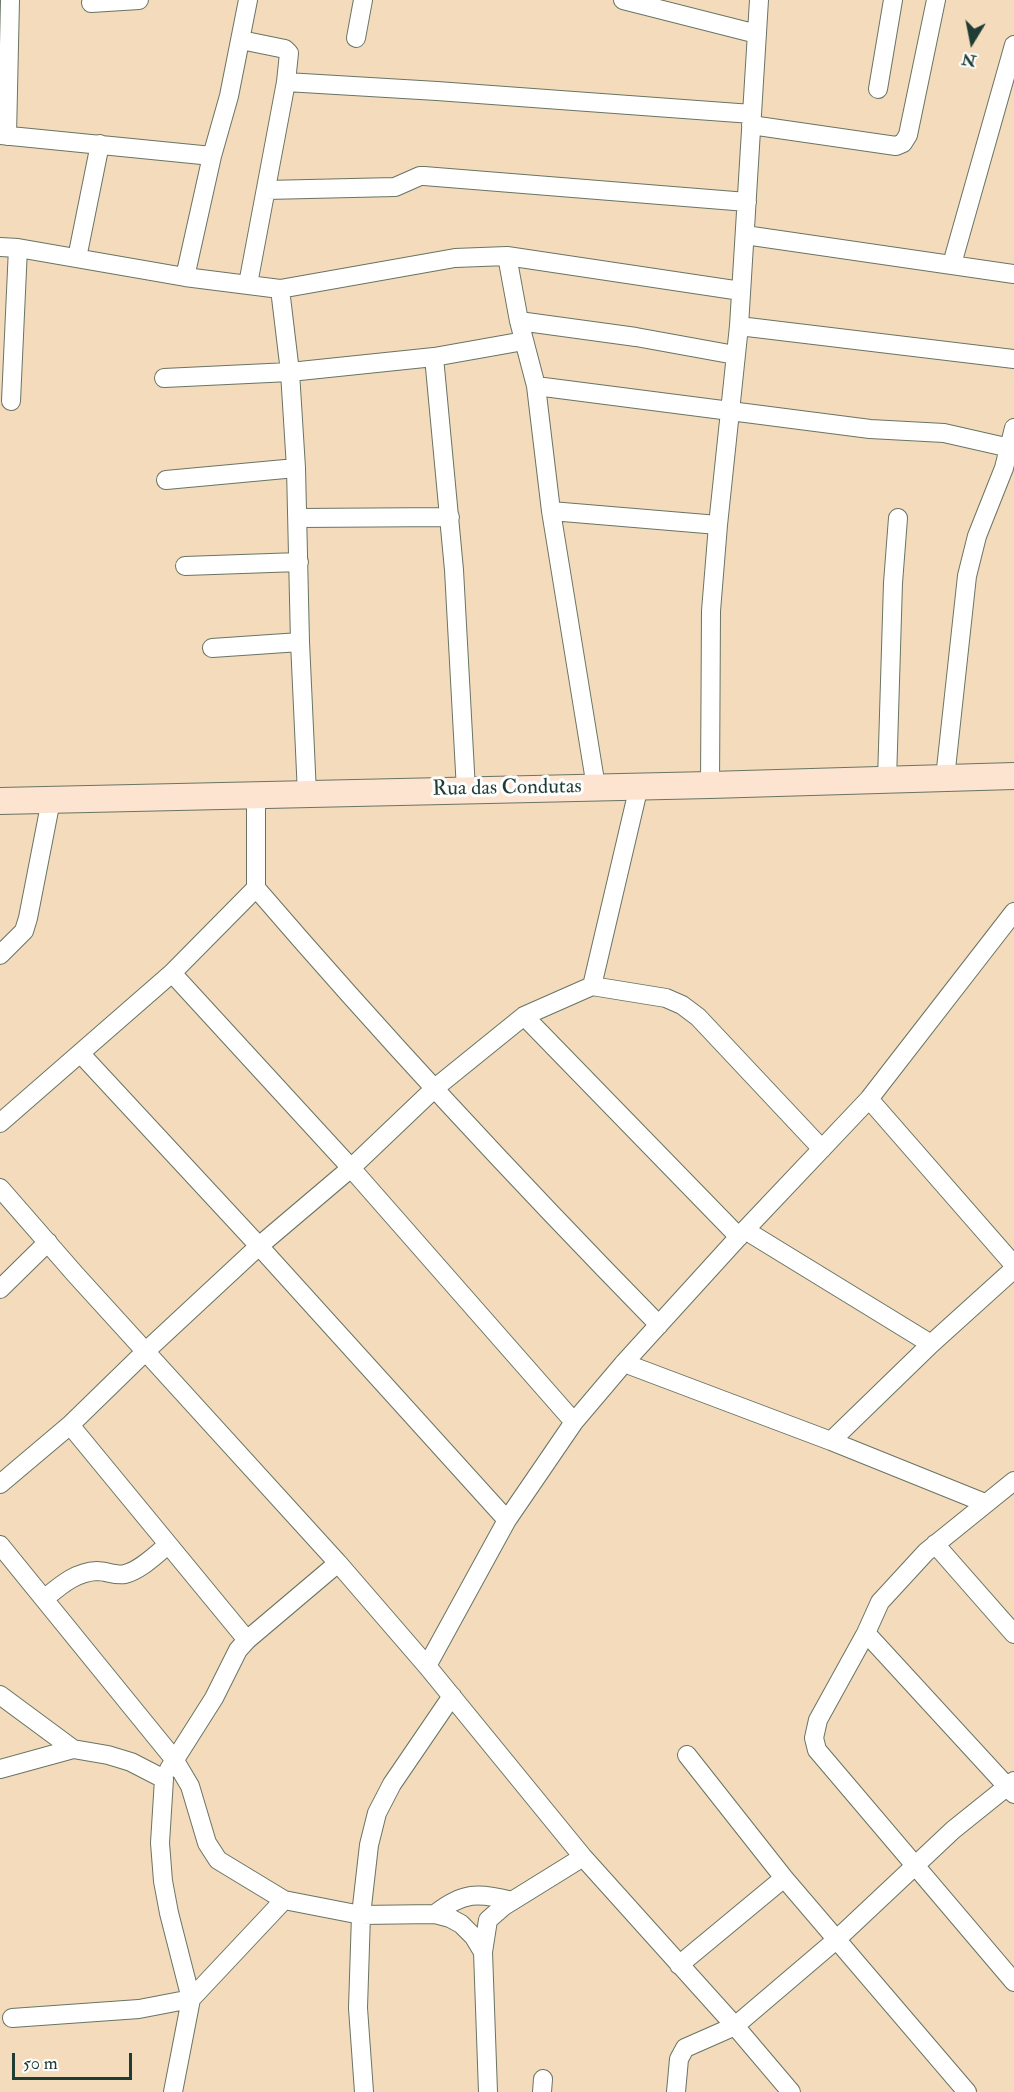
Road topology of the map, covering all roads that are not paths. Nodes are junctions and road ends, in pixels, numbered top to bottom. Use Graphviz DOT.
graph roads {
  1 [pos="10,0"];
  2 [pos="135,0"];
  3 [pos="248,0"];
  4 [pos="363,0"];
  5 [pos="623,0"];
  6 [pos="759,0"];
  7 [pos="893,0"];
  8 [pos="936,0"];
  9 [pos="91,3"];
  10 [pos="758,34"];
  11 [pos="356,38"];
  12 [pos="241,40"];
  13 [pos="1014,45"];
  14 [pos="286,82"];
  15 [pos="878,89"];
  16 [pos="752,119"];
  17 [pos="3,135"];
  18 [pos="100,144"];
  19 [pos="212,156"];
  20 [pos="266,190"];
  21 [pos="747,202"];
  22 [pos="745,235"];
  23 [pos="0,247"];
  24 [pos="18,248"];
  25 [pos="507,256"];
  26 [pos="77,258"];
  27 [pos="952,264"];
  28 [pos="1014,274"];
  29 [pos="185,277"];
  30 [pos="248,284"];
  31 [pos="280,289"];
  32 [pos="741,291"];
  33 [pos="519,321"];
  34 [pos="739,326"];
  35 [pos="524,341"];
  36 [pos="735,355"];
  37 [pos="434,357"];
  38 [pos="1014,359"];
  39 [pos="290,372"];
  40 [pos="164,378"];
  41 [pos="536,386"];
  42 [pos="11,401"];
  43 [pos="729,410"];
  44 [pos="1014,428"];
  45 [pos="1010,448"];
  46 [pos="296,468"];
  47 [pos="166,480"];
  48 [pos="551,511"];
  49 [pos="450,517"];
  50 [pos="298,518"];
  51 [pos="898,518"];
  52 [pos="718,525"];
  53 [pos="299,562"];
  54 [pos="185,566"];
  55 [pos="300,642"];
  56 [pos="212,648"];
  57 [pos="1014,776"];
  58 [pos="945,778"];
  59 [pos="887,780"];
  60 [pos="710,785"];
  61 [pos="639,786"];
  62 [pos="596,788"];
  63 [pos="466,790"];
  64 [pos="307,794"];
  65 [pos="256,795"];
  66 [pos="51,800"];
  67 [pos="0,801"];
  68 [pos="256,888"];
  69 [pos="1014,912"];
  70 [pos="0,955"];
  71 [pos="172,973"];
  72 [pos="592,986"];
  73 [pos="524,1016"];
  74 [pos="80,1053"];
  75 [pos="435,1088"];
  76 [pos="869,1098"];
  77 [pos="0,1123"];
  78 [pos="822,1149"];
  79 [pos="351,1168"];
  80 [pos="0,1188"];
  81 [pos="742,1233"];
  82 [pos="48,1242"];
  83 [pos="259,1246"];
  84 [pos="1014,1267"];
  85 [pos="0,1289"];
  86 [pos="658,1325"];
  87 [pos="931,1344"];
  88 [pos="146,1351"];
  89 [pos="624,1363"];
  90 [pos="574,1422"];
  91 [pos="70,1425"];
  92 [pos="831,1441"];
  93 [pos="1014,1481"];
  94 [pos="0,1484"];
  95 [pos="985,1503"];
  96 [pos="507,1520"];
  97 [pos="935,1544"];
  98 [pos="0,1545"];
  99 [pos="168,1545"];
  100 [pos="338,1563"];
  101 [pos="44,1599"];
  102 [pos="866,1633"];
  103 [pos="1014,1634"];
  104 [pos="247,1640"];
  105 [pos="427,1666"];
  106 [pos="0,1695"];
  107 [pos="452,1696"];
  108 [pos="73,1749"];
  109 [pos="687,1755"];
  110 [pos="174,1759"];
  111 [pos="0,1769"];
  112 [pos="164,1779"];
  113 [pos="1012,1787"];
  114 [pos="583,1857"];
  115 [pos="916,1865"];
  116 [pos="784,1878"];
  117 [pos="284,1900"];
  118 [pos="512,1901"];
  119 [pos="435,1914"];
  120 [pos="361,1915"];
  121 [pos="836,1940"];
  122 [pos="483,1952"];
  123 [pos="679,1965"];
  124 [pos="1014,1982"];
  125 [pos="191,1999"];
  126 [pos="12,2018"];
  127 [pos="735,2026"];
  128 [pos="173,2092"];
  129 [pos="364,2092"];
  130 [pos="488,2092"];
  131 [pos="676,2092"];
  132 [pos="791,2092"];
  133 [pos="968,2092"];
  1 -- 17 [label="street"];
  2 -- 9 [label="street"];
  3 -- 12 [label="street"];
  4 -- 11 [label="street"];
  5 -- 10 [label="street"];
  6 -- 10 [label="street"];
  7 -- 15 [label="street"];
  8 -- 16 [label="street"];
  10 -- 16 [label="street"];
  12 -- 14 [label="street"];
  12 -- 19 [label="street"];
  13 -- 27 [label="street"];
  14 -- 16 [label="street"];
  14 -- 20 [label="street"];
  16 -- 21 [label="street"];
  17 -- 18 [label="street"];
  18 -- 19 [label="street"];
  18 -- 26 [label="street"];
  19 -- 29 [label="street"];
  20 -- 21 [label="street"];
  20 -- 30 [label="street"];
  21 -- 22 [label="street"];
  22 -- 27 [label="street"];
  22 -- 32 [label="street"];
  23 -- 24 [label="street"];
  24 -- 26 [label="street"];
  24 -- 42 [label="street"];
  25 -- 31 [label="street"];
  25 -- 32 [label="street"];
  25 -- 33 [label="street"];
  26 -- 29 [label="street"];
  27 -- 28 [label="street"];
  29 -- 30 [label="street"];
  30 -- 31 [label="street"];
  31 -- 39 [label="street"];
  32 -- 34 [label="street"];
  33 -- 35 [label="street"];
  33 -- 36 [label="street"];
  34 -- 36 [label="street"];
  34 -- 38 [label="street"];
  35 -- 37 [label="street"];
  35 -- 41 [label="street"];
  36 -- 43 [label="street"];
  37 -- 39 [label="street"];
  37 -- 49 [label="street"];
  39 -- 40 [label="street"];
  39 -- 46 [label="street"];
  41 -- 43 [label="street"];
  41 -- 48 [label="street"];
  43 -- 45 [label="street"];
  43 -- 52 [label="street"];
  44 -- 45 [label="street"];
  45 -- 58 [label="street"];
  46 -- 47 [label="street"];
  46 -- 50 [label="street"];
  48 -- 52 [label="street"];
  48 -- 62 [label="street"];
  49 -- 50 [label="street"];
  49 -- 63 [label="street"];
  50 -- 53 [label="street"];
  51 -- 59 [label="street"];
  52 -- 60 [label="street"];
  53 -- 54 [label="street"];
  53 -- 55 [label="street"];
  55 -- 56 [label="street"];
  55 -- 64 [label="street"];
  57 -- 58 [label="street, Rua das Condutas"];
  58 -- 59 [label="street, Rua das Condutas"];
  59 -- 60 [label="street, Rua das Condutas"];
  60 -- 61 [label="street, Rua das Condutas"];
  61 -- 62 [label="street, Rua das Condutas"];
  61 -- 72 [label="street"];
  62 -- 63 [label="street, Rua das Condutas"];
  63 -- 64 [label="street, Rua das Condutas"];
  64 -- 65 [label="street, Rua das Condutas"];
  65 -- 66 [label="street, Rua das Condutas"];
  65 -- 68 [label="street"];
  66 -- 67 [label="street, Rua das Condutas"];
  66 -- 70 [label="street"];
  68 -- 71 [label="street"];
  68 -- 75 [label="street"];
  69 -- 76 [label="street"];
  71 -- 74 [label="street"];
  71 -- 79 [label="street"];
  72 -- 73 [label="street"];
  72 -- 78 [label="street"];
  73 -- 75 [label="street"];
  73 -- 81 [label="street"];
  74 -- 77 [label="street"];
  74 -- 83 [label="street"];
  75 -- 79 [label="street"];
  75 -- 86 [label="street"];
  76 -- 78 [label="street"];
  76 -- 84 [label="street"];
  78 -- 81 [label="street"];
  79 -- 83 [label="street"];
  79 -- 90 [label="street"];
  80 -- 82 [label="street"];
  81 -- 86 [label="street"];
  81 -- 87 [label="street"];
  82 -- 85 [label="street"];
  82 -- 88 [label="street"];
  83 -- 88 [label="street"];
  83 -- 96 [label="street"];
  84 -- 87 [label="street"];
  86 -- 89 [label="street"];
  87 -- 92 [label="street"];
  88 -- 91 [label="street"];
  88 -- 100 [label="street"];
  89 -- 90 [label="street"];
  89 -- 92 [label="street"];
  90 -- 96 [label="street"];
  91 -- 94 [label="street"];
  91 -- 99 [label="street"];
  92 -- 95 [label="street"];
  93 -- 95 [label="street"];
  95 -- 97 [label="street"];
  96 -- 105 [label="street"];
  97 -- 102 [label="street"];
  97 -- 103 [label="street"];
  98 -- 101 [label="street"];
  99 -- 101 [label="street"];
  99 -- 104 [label="street"];
  100 -- 104 [label="street"];
  100 -- 105 [label="street"];
  101 -- 110 [label="street"];
  102 -- 113 [label="street"];
  102 -- 115 [label="street"];
  104 -- 110 [label="street"];
  105 -- 107 [label="street"];
  106 -- 108 [label="street"];
  107 -- 114 [label="street"];
  107 -- 120 [label="street"];
  108 -- 111 [label="street"];
  108 -- 112 [label="street"];
  109 -- 116 [label="street"];
  110 -- 112 [label="street"];
  110 -- 117 [label="street"];
  112 -- 125 [label="street"];
  113 -- 115 [label="street"];
  114 -- 118 [label="street"];
  114 -- 123 [label="street"];
  115 -- 121 [label="street"];
  115 -- 124 [label="street"];
  116 -- 121 [label="street"];
  116 -- 123 [label="street"];
  117 -- 120 [label="street"];
  117 -- 125 [label="street"];
  118 -- 119 [label="street"];
  118 -- 122 [label="street"];
  119 -- 120 [label="street"];
  119 -- 122 [label="street"];
  120 -- 129 [label="street"];
  121 -- 127 [label="street"];
  121 -- 133 [label="street"];
  122 -- 130 [label="street"];
  123 -- 127 [label="street"];
  125 -- 126 [label="street"];
  125 -- 128 [label="street"];
  127 -- 131 [label="street"];
  127 -- 132 [label="street"];
}
